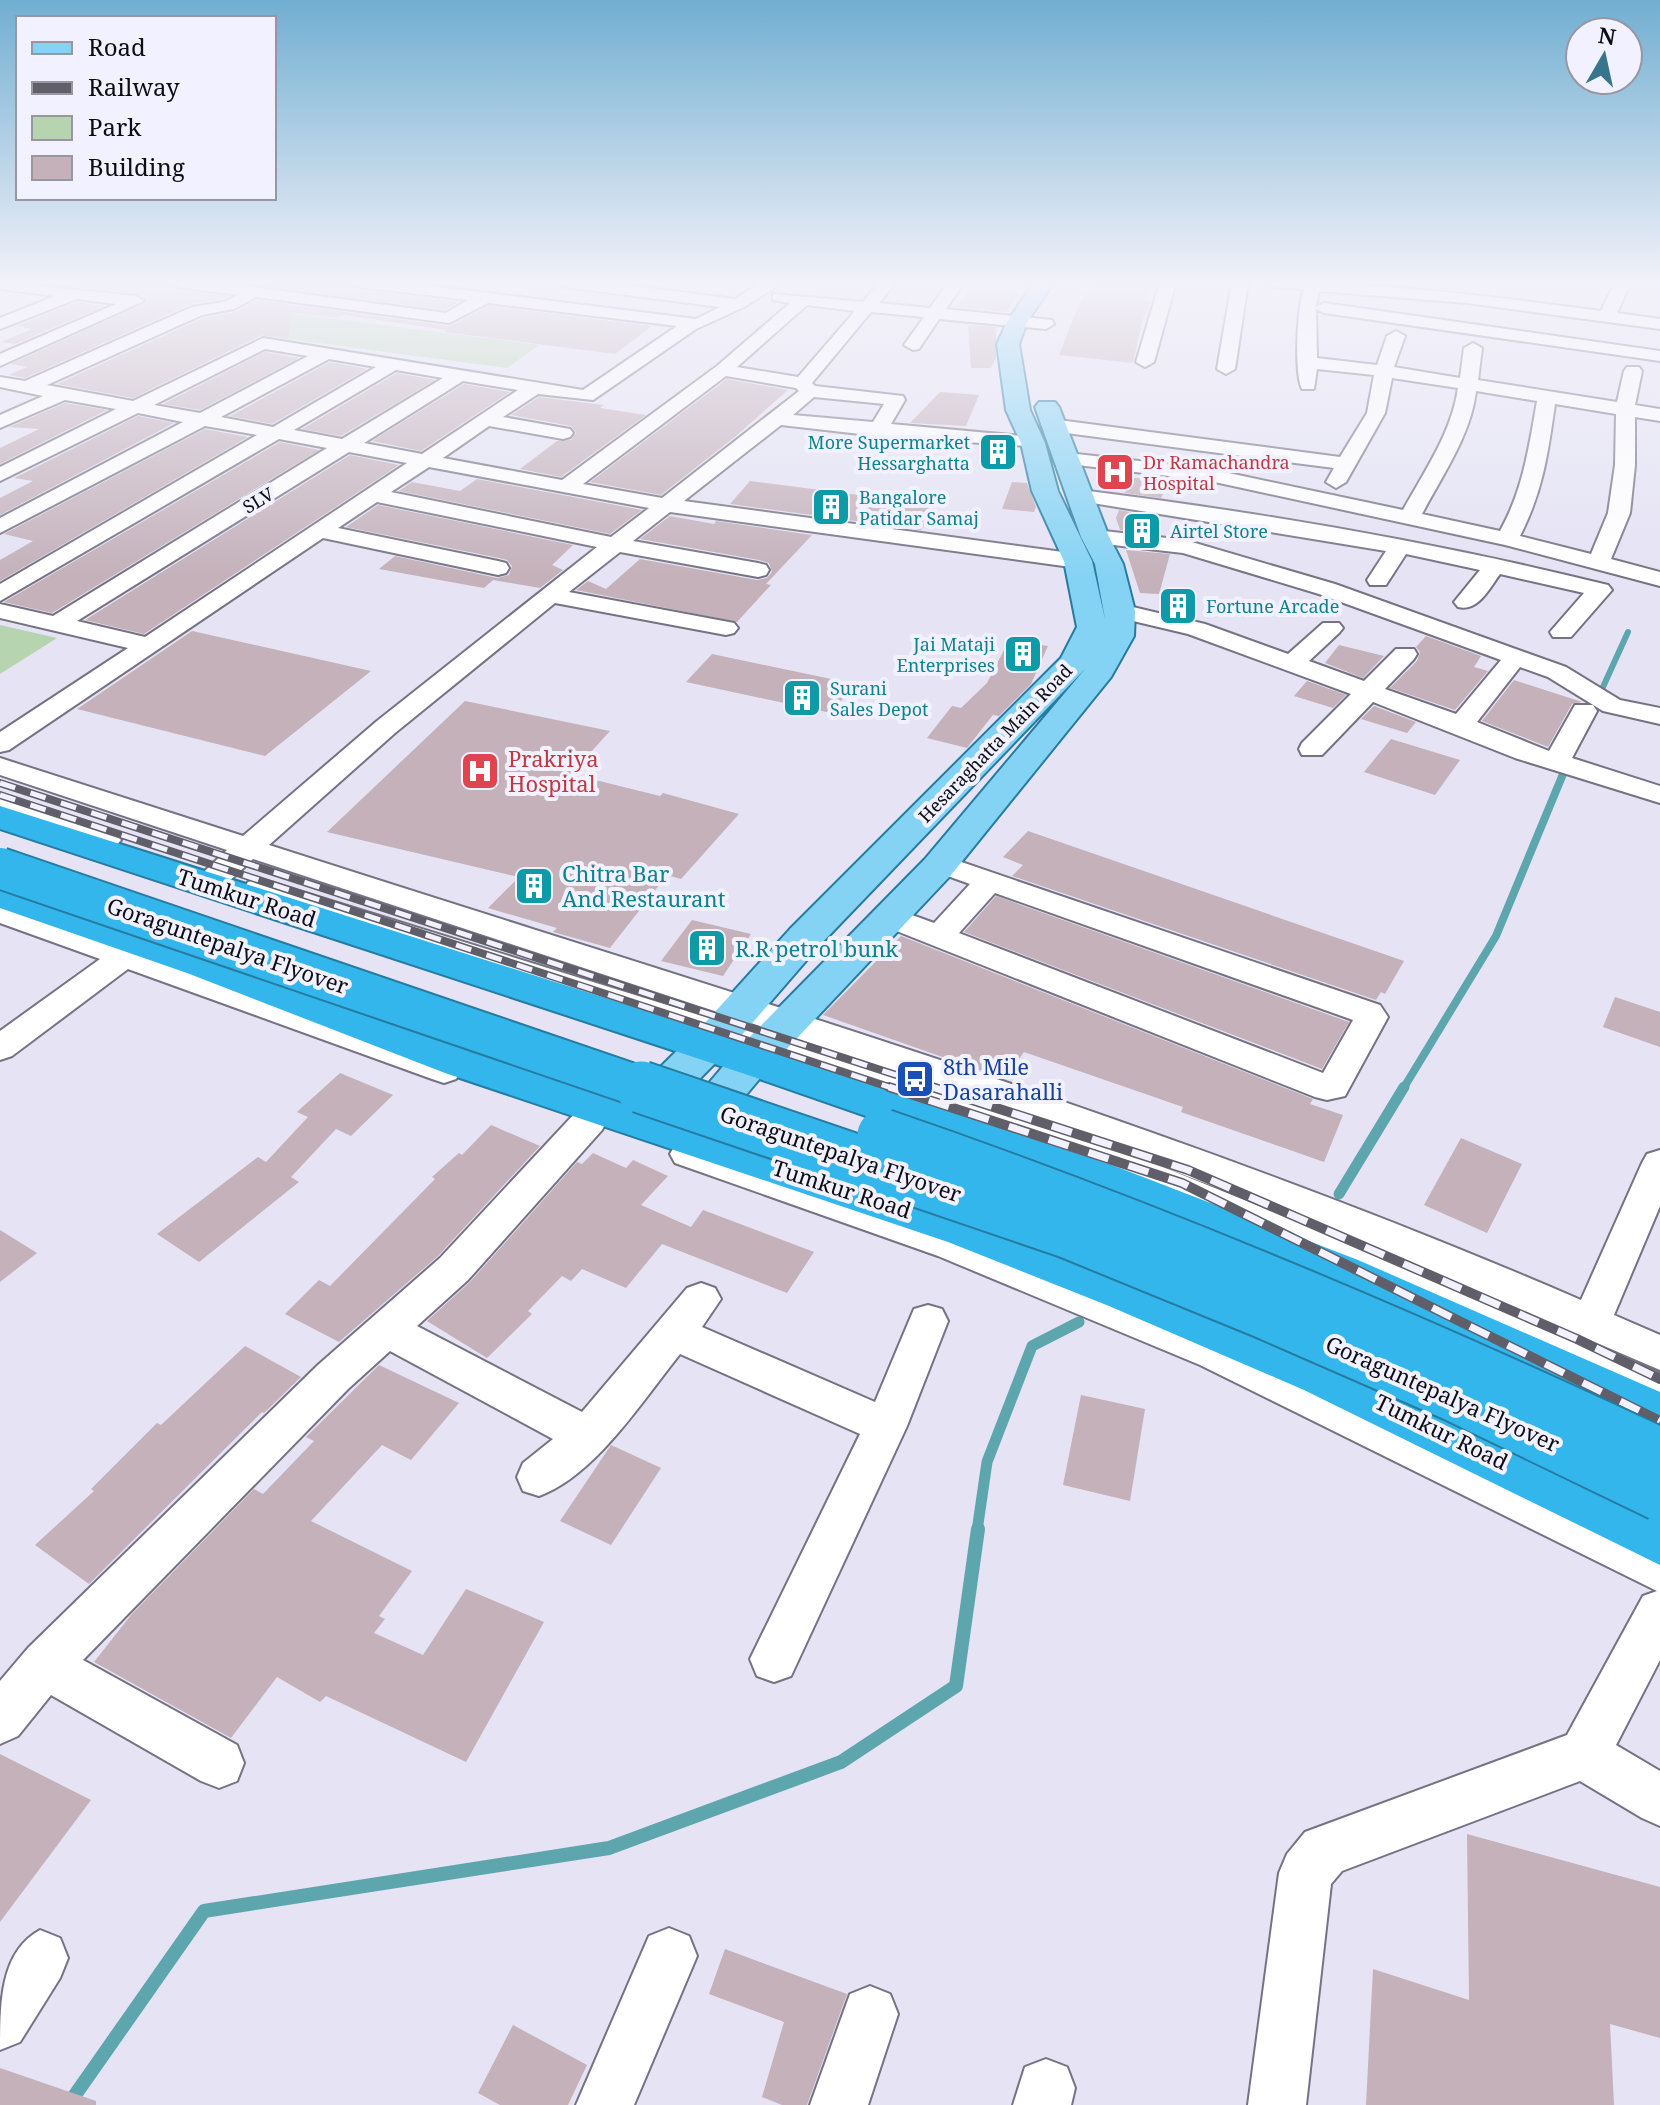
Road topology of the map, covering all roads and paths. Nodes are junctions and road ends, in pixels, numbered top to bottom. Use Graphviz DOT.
graph roads {
  1 [pos="43,380"];
  2 [pos="90,380"];
  3 [pos="190,380"];
  4 [pos="276,380"];
  5 [pos="366,380"];
  6 [pos="452,380"];
  7 [pos="485,380"];
  8 [pos="609,380"];
  9 [pos="709,380"];
  10 [pos="773,380"];
  11 [pos="811,380"];
  12 [pos="1037,380"];
  13 [pos="1308,380"];
  14 [pos="1382,380"];
  15 [pos="1447,380"];
  16 [pos="1631,380"];
  17 [pos="0,382"];
  18 [pos="1466,383"];
  19 [pos="1308,385"];
  20 [pos="28,387"];
  21 [pos="806,387"];
  22 [pos="534,388"];
  23 [pos="1543,392"];
  24 [pos="63,393"];
  25 [pos="586,396"];
  26 [pos="0,399"];
  27 [pos="618,401"];
  28 [pos="137,407"];
  29 [pos="1625,409"];
  30 [pos="1660,415"];
  31 [pos="203,419"];
  32 [pos="777,419"];
  33 [pos="485,420"];
  34 [pos="0,422"];
  35 [pos="878,430"];
  36 [pos="277,433"];
  37 [pos="563,433"];
  38 [pos="1042,434"];
  39 [pos="347,446"];
  40 [pos="1068,459"];
  41 [pos="426,460"];
  42 [pos="1347,464"];
  43 [pos="0,475"];
  44 [pos="567,486"];
  45 [pos="373,495"];
  46 [pos="1081,496"];
  47 [pos="1326,499"];
  48 [pos="666,505"];
  49 [pos="1409,518"];
  50 [pos="0,527"];
  51 [pos="319,531"];
  52 [pos="1507,539"];
  53 [pos="613,544"];
  54 [pos="1400,547"];
  55 [pos="1086,549"];
  56 [pos="1598,563"];
  57 [pos="1496,565"];
  58 [pos="498,568"];
  59 [pos="758,570"];
  60 [pos="1660,579"];
  61 [pos="1378,580"];
  62 [pos="0,594"];
  63 [pos="550,595"];
  64 [pos="1466,602"];
  65 [pos="0,611"];
  66 [pos="1120,611"];
  67 [pos="56,624"];
  68 [pos="726,628"];
  69 [pos="1331,628"];
  70 [pos="1562,632"];
  71 [pos="149,645"];
  72 [pos="1405,654"];
  73 [pos="1292,664"];
  74 [pos="1508,666"];
  75 [pos="1368,691"];
  76 [pos="1584,711"];
  77 [pos="1660,716"];
  78 [pos="1461,725"];
  79 [pos="0,744"];
  80 [pos="1312,749"];
  81 [pos="1556,762"];
  82 [pos="0,766"];
  83 [pos="1660,795"];
  84 [pos="0,804"];
  85 [pos="0,817"];
  86 [pos="0,843"];
  87 [pos="249,847"];
  88 [pos="941,864"];
  89 [pos="0,868"];
  90 [pos="212,880"];
  91 [pos="990,880"];
  92 [pos="0,895"];
  93 [pos="0,912"];
  94 [pos="890,917"];
  95 [pos="939,936"];
  96 [pos="124,957"];
  97 [pos="746,1037"];
  98 [pos="0,1048"];
  99 [pos="615,1124"];
  100 [pos="680,1144"];
  101 [pos="1658,1172"];
  102 [pos="701,1299"];
  103 [pos="928,1321"];
  104 [pos="1591,1322"];
  105 [pos="386,1329"];
  106 [pos="674,1333"];
  107 [pos="1660,1353"];
  108 [pos="1660,1394"];
  109 [pos="1660,1417"];
  110 [pos="886,1426"];
  111 [pos="588,1436"];
  112 [pos="1660,1454"];
  113 [pos="539,1477"];
  114 [pos="1660,1495"];
  115 [pos="1660,1538"];
  116 [pos="1660,1571"];
  117 [pos="1660,1612"];
  118 [pos="774,1659"];
  119 [pos="15,1693"];
  120 [pos="1584,1754"];
  121 [pos="219,1763"];
  122 [pos="1660,1800"];
  123 [pos="669,1956"];
  124 [pos="40,1958"];
  125 [pos="870,2014"];
  126 [pos="0,2022"];
  127 [pos="605,2105"];
  128 [pos="839,2105"];
  129 [pos="1277,2105"];
  1 -- 20 [label="street"];
  2 -- 24 [label="street"];
  3 -- 28 [label="street"];
  4 -- 31 [label="street"];
  5 -- 36 [label="street"];
  6 -- 39 [label="street, SLV"];
  7 -- 22 [label="street"];
  8 -- 25 [label="street"];
  9 -- 44 [label="street"];
  10 -- 21 [label="street"];
  11 -- 21 [label="street"];
  12 -- 38 [label="main road, Hesaraghatta Main Road"];
  13 -- 19 [label="street"];
  14 -- 42 [label="street"];
  15 -- 18 [label="street"];
  16 -- 29 [label="street"];
  17 -- 20 [label="street"];
  18 -- 23 [label="street"];
  18 -- 49 [label="street"];
  20 -- 24 [label="street"];
  20 -- 26 [label="street"];
  21 -- 32 [label="street"];
  21 -- 35 [label="street"];
  22 -- 25 [label="street"];
  22 -- 33 [label="street"];
  23 -- 29 [label="street"];
  23 -- 52 [label="street"];
  24 -- 28 [label="street"];
  24 -- 34 [label="street"];
  25 -- 27 [label="street"];
  28 -- 31 [label="street"];
  28 -- 43 [label="street"];
  29 -- 30 [label="street"];
  29 -- 56 [label="street"];
  31 -- 36 [label="street"];
  31 -- 50 [label="street"];
  32 -- 35 [label="street"];
  32 -- 48 [label="street"];
  33 -- 37 [label="street"];
  33 -- 41 [label="street"];
  35 -- 38 [label="street"];
  36 -- 39 [label="street"];
  36 -- 62 [label="street"];
  38 -- 40 [label="main road, Hesaraghatta Main Road"];
  38 -- 42 [label="street"];
  38 -- 55 [label="main road, Hesaraghatta Main Road"];
  39 -- 41 [label="street"];
  39 -- 67 [label="street, SLV"];
  40 -- 46 [label="main road, Hesaraghatta Main Road"];
  40 -- 47 [label="street"];
  41 -- 44 [label="street"];
  41 -- 45 [label="street"];
  42 -- 47 [label="street"];
  44 -- 48 [label="street"];
  45 -- 51 [label="street"];
  45 -- 53 [label="street"];
  46 -- 54 [label="street"];
  46 -- 55 [label="main road, Hesaraghatta Main Road"];
  47 -- 49 [label="street"];
  48 -- 53 [label="street"];
  48 -- 55 [label="street"];
  49 -- 52 [label="street"];
  51 -- 58 [label="street"];
  51 -- 71 [label="street"];
  52 -- 56 [label="street"];
  53 -- 59 [label="street"];
  53 -- 63 [label="street"];
  54 -- 57 [label="street"];
  54 -- 61 [label="street"];
  55 -- 66 [label="main road, Hesaraghatta Main Road"];
  55 -- 77 [label="street"];
  55 -- 97 [label="main road, Hesaraghatta Main Road"];
  56 -- 60 [label="street"];
  57 -- 64 [label="street"];
  57 -- 70 [label="street"];
  63 -- 68 [label="street"];
  63 -- 87 [label="street"];
  65 -- 67 [label="street"];
  66 -- 73 [label="street"];
  66 -- 88 [label="main road, Hesaraghatta Main Road"];
  67 -- 71 [label="street"];
  69 -- 73 [label="street"];
  71 -- 79 [label="street"];
  72 -- 75 [label="street"];
  73 -- 75 [label="street"];
  74 -- 78 [label="street"];
  75 -- 78 [label="street"];
  75 -- 80 [label="street"];
  76 -- 81 [label="street"];
  78 -- 81 [label="street"];
  81 -- 83 [label="street"];
  82 -- 87 [label="street"];
  84 -- 90 [label="street"];
  85 -- 90 [label="highway, Tumkur Road"];
  86 -- 112 [label="highway, Goraguntepalya Flyover, bridge"];
  87 -- 90 [label="street"];
  87 -- 97 [label="street"];
  88 -- 91 [label="street"];
  88 -- 94 [label="main road, Hesaraghatta Main Road"];
  89 -- 114 [label="highway, Goraguntepalya Flyover, bridge"];
  90 -- 97 [label="highway, Tumkur Road"];
  91 -- 95 [label="street"];
  91 -- 95 [label="street"];
  92 -- 99 [label="highway, Tumkur Road"];
  93 -- 96 [label="street"];
  94 -- 95 [label="street"];
  94 -- 97 [label="main road, Hesaraghatta Main Road"];
  96 -- 98 [label="street"];
  96 -- 99 [label="street"];
  97 -- 99 [label="main road, Hesaraghatta Main Road"];
  97 -- 100 [label="main road, Hesaraghatta Main Road"];
  97 -- 104 [label="street"];
  97 -- 108 [label="street"];
  97 -- 109 [label="highway, Tumkur Road"];
  99 -- 100 [label="highway, Tumkur Road"];
  99 -- 105 [label="street"];
  100 -- 115 [label="highway, Tumkur Road"];
  100 -- 116 [label="street"];
  101 -- 104 [label="street"];
  102 -- 106 [label="street"];
  103 -- 110 [label="street"];
  104 -- 107 [label="street"];
  105 -- 111 [label="street"];
  105 -- 119 [label="street"];
  106 -- 110 [label="street"];
  106 -- 111 [label="street"];
  110 -- 118 [label="street"];
  111 -- 113 [label="street"];
  117 -- 120 [label="street"];
  119 -- 121 [label="street"];
  120 -- 122 [label="street"];
  120 -- 129 [label="street"];
  123 -- 127 [label="street"];
  124 -- 126 [label="street"];
  125 -- 128 [label="street"];
}
